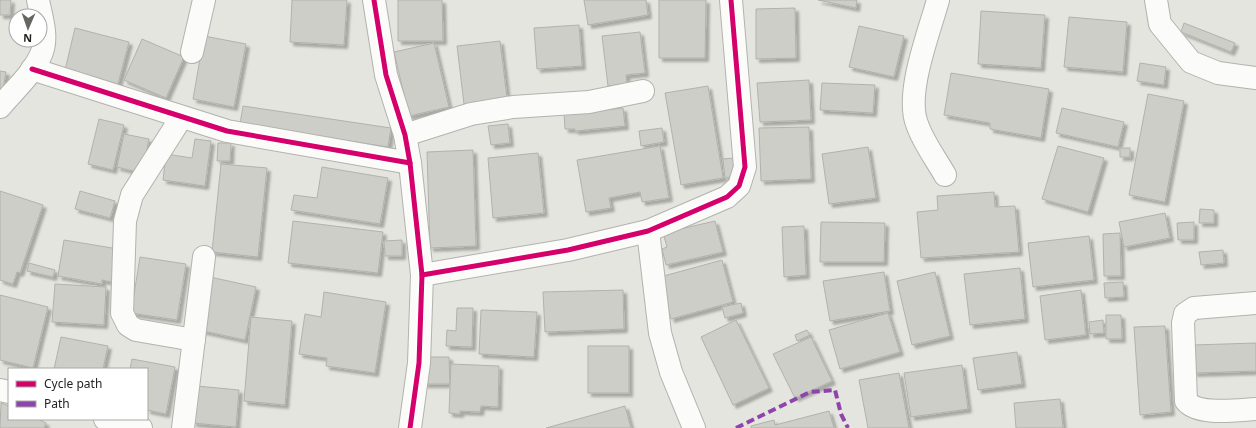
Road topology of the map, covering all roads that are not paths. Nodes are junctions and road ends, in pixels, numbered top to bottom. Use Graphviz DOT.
graph roads {
  1 [pos="38,0"];
  2 [pos="204,0"];
  3 [pos="374,0"];
  4 [pos="731,0"];
  5 [pos="938,0"];
  6 [pos="1156,0"];
  7 [pos="192,52"];
  8 [pos="32,69"];
  9 [pos="1256,78"];
  10 [pos="643,91"];
  11 [pos="0,107"];
  12 [pos="180,118"];
  13 [pos="405,135"];
  14 [pos="410,163"];
  15 [pos="944,175"];
  16 [pos="648,230"];
  17 [pos="204,257"];
  18 [pos="422,275"];
  19 [pos="1256,303"];
  20 [pos="194,340"];
  21 [pos="1256,409"];
  22 [pos="109,420"];
  23 [pos="141,428"];
  24 [pos="182,428"];
  25 [pos="410,428"];
  26 [pos="694,428"];
  1 -- 8 [label="street"];
  2 -- 7 [label="street"];
  3 -- 13 [label="street"];
  4 -- 16 [label="street"];
  5 -- 15 [label="street"];
  6 -- 9 [label="street"];
  8 -- 11 [label="street"];
  8 -- 12 [label="street"];
  10 -- 13 [label="street"];
  12 -- 14 [label="street"];
  12 -- 20 [label="street"];
  13 -- 14 [label="street"];
  14 -- 18 [label="street"];
  16 -- 18 [label="street"];
  16 -- 26 [label="street"];
  17 -- 20 [label="street"];
  18 -- 25 [label="street"];
  19 -- 21 [label="street"];
  20 -- 24 [label="street"];
  22 -- 23 [label="street"];
}
